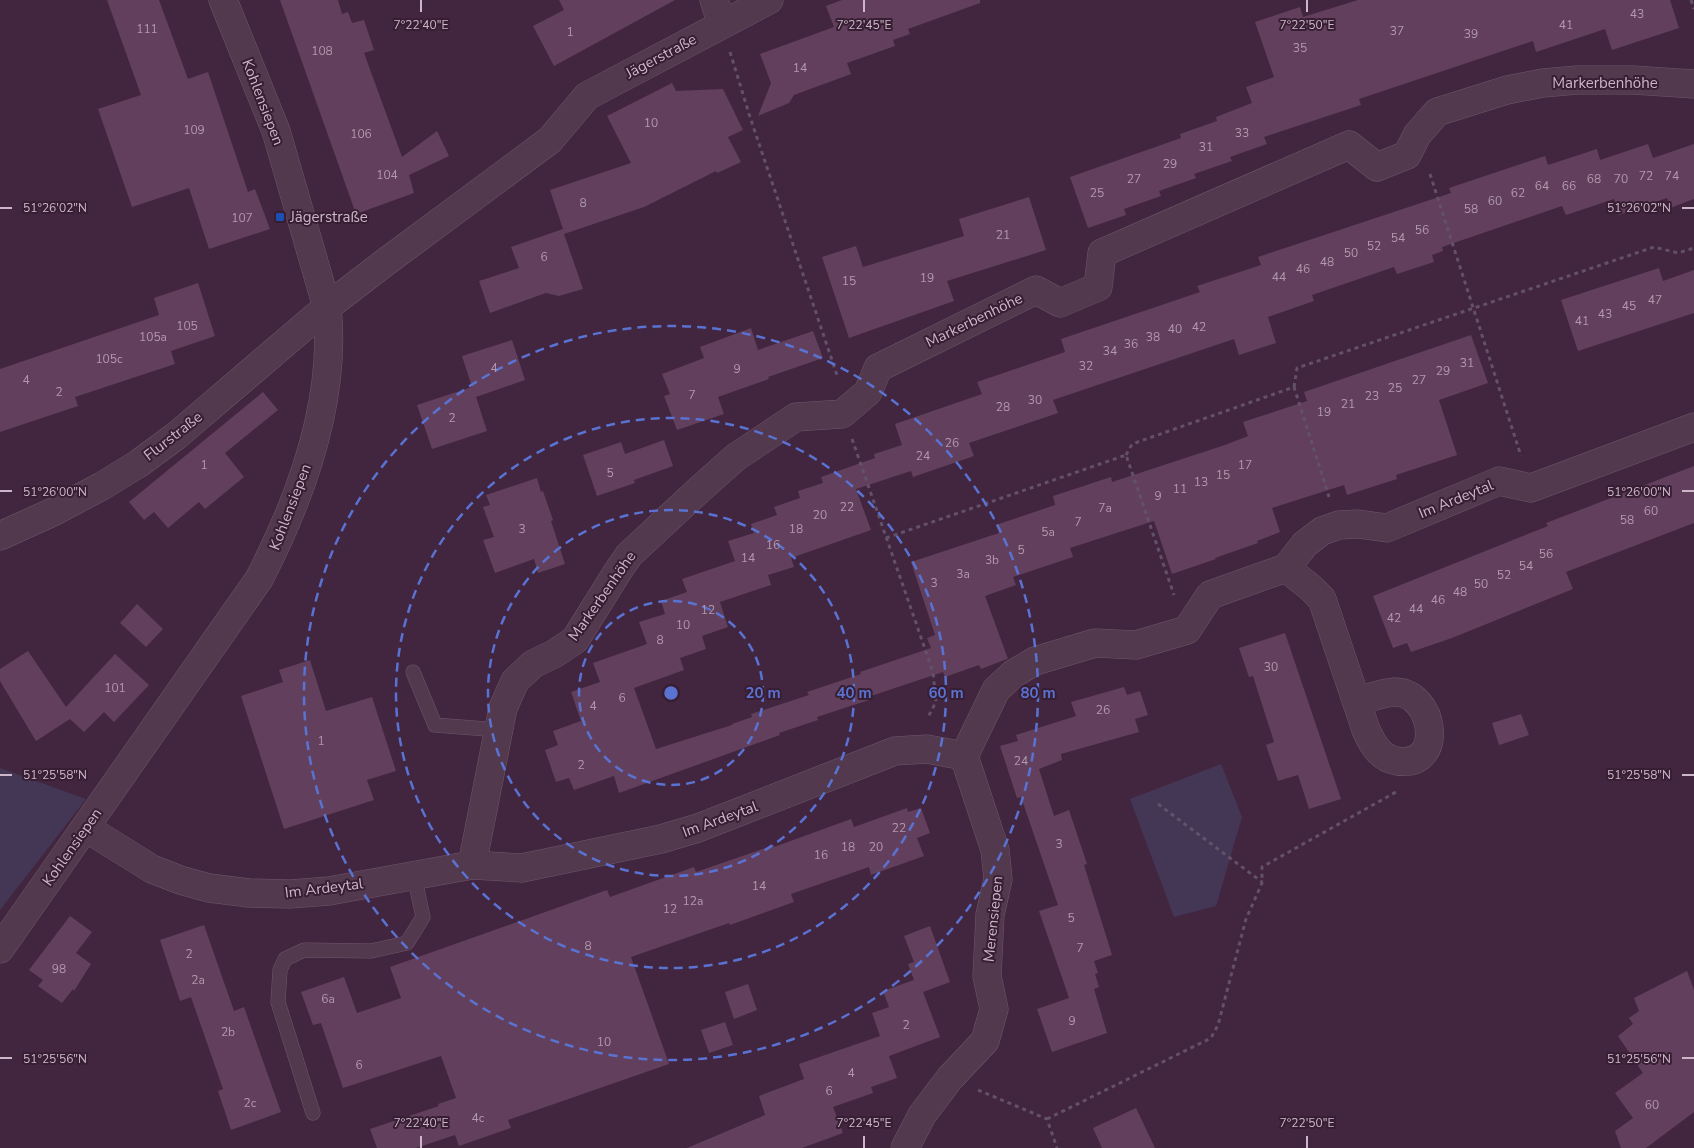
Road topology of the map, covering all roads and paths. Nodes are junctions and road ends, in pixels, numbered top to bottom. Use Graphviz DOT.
graph roads {
  1 [pos="223,0"];
  2 [pos="768,0"];
  3 [pos="1691,0"];
  4 [pos="1694,9"];
  5 [pos="718,12"];
  6 [pos="1694,84"];
  7 [pos="1417,135"];
  8 [pos="1694,248"];
  9 [pos="327,308"];
  10 [pos="1473,309"];
  11 [pos="831,352"];
  12 [pos="1294,387"];
  13 [pos="1694,427"];
  14 [pos="858,455"];
  15 [pos="1126,455"];
  16 [pos="1531,488"];
  17 [pos="1339,525"];
  18 [pos="0,536"];
  19 [pos="886,538"];
  20 [pos="1286,568"];
  21 [pos="1186,630"];
  22 [pos="413,672"];
  23 [pos="1357,702"];
  24 [pos="499,730"];
  25 [pos="912,749"];
  26 [pos="964,756"];
  27 [pos="1388,759"];
  28 [pos="1158,804"];
  29 [pos="86,828"];
  30 [pos="472,864"];
  31 [pos="414,875"];
  32 [pos="1262,883"];
  33 [pos="0,949"];
  34 [pos="950,1078"];
  35 [pos="313,1114"];
  36 [pos="1046,1118"];
  37 [pos="905,1148"];
  38 [pos="1057,1148"];
  1 -- 9 [label="street, Kohlensiepen"];
  2 -- 5 [label="street, Jägerstraße"];
  3 -- 4 [label="path"];
  5 -- 9 [label="street, Jägerstraße"];
  5 -- 11 [label="path"];
  6 -- 7 [label="street, Markerbenhöhe"];
  7 -- 10 [label="path"];
  7 -- 24 [label="street, Markerbenhöhe"];
  8 -- 10 [label="path"];
  9 -- 18 [label="street, Flurstraße"];
  9 -- 29 [label="street, Kohlensiepen"];
  10 -- 12 [label="path"];
  10 -- 16 [label="path"];
  12 -- 15 [label="path"];
  12 -- 17 [label="path"];
  13 -- 16 [label="street"];
  14 -- 19 [label="path"];
  15 -- 19 [label="path"];
  15 -- 21 [label="path"];
  16 -- 17 [label="street, Im Ardeytal"];
  17 -- 20 [label="street, Im Ardeytal"];
  19 -- 25 [label="path"];
  20 -- 21 [label="street"];
  20 -- 23 [label="street"];
  21 -- 26 [label="street"];
  22 -- 24 [label="lane"];
  23 -- 27 [label="street"];
  23 -- 27 [label="street"];
  24 -- 30 [label="street, Markerbenhöhe"];
  25 -- 26 [label="street, Im Ardeytal"];
  25 -- 30 [label="street, Im Ardeytal"];
  26 -- 34 [label="street, Merensiepen"];
  27 -- 32 [label="path"];
  28 -- 32 [label="path"];
  29 -- 31 [label="street, Im Ardeytal"];
  29 -- 33 [label="street, Kohlensiepen"];
  30 -- 31 [label="street, Im Ardeytal"];
  31 -- 35 [label="lane"];
  32 -- 36 [label="path"];
  34 -- 36 [label="path"];
  34 -- 37 [label="street, Merensiepen"];
  36 -- 38 [label="path"];
}
